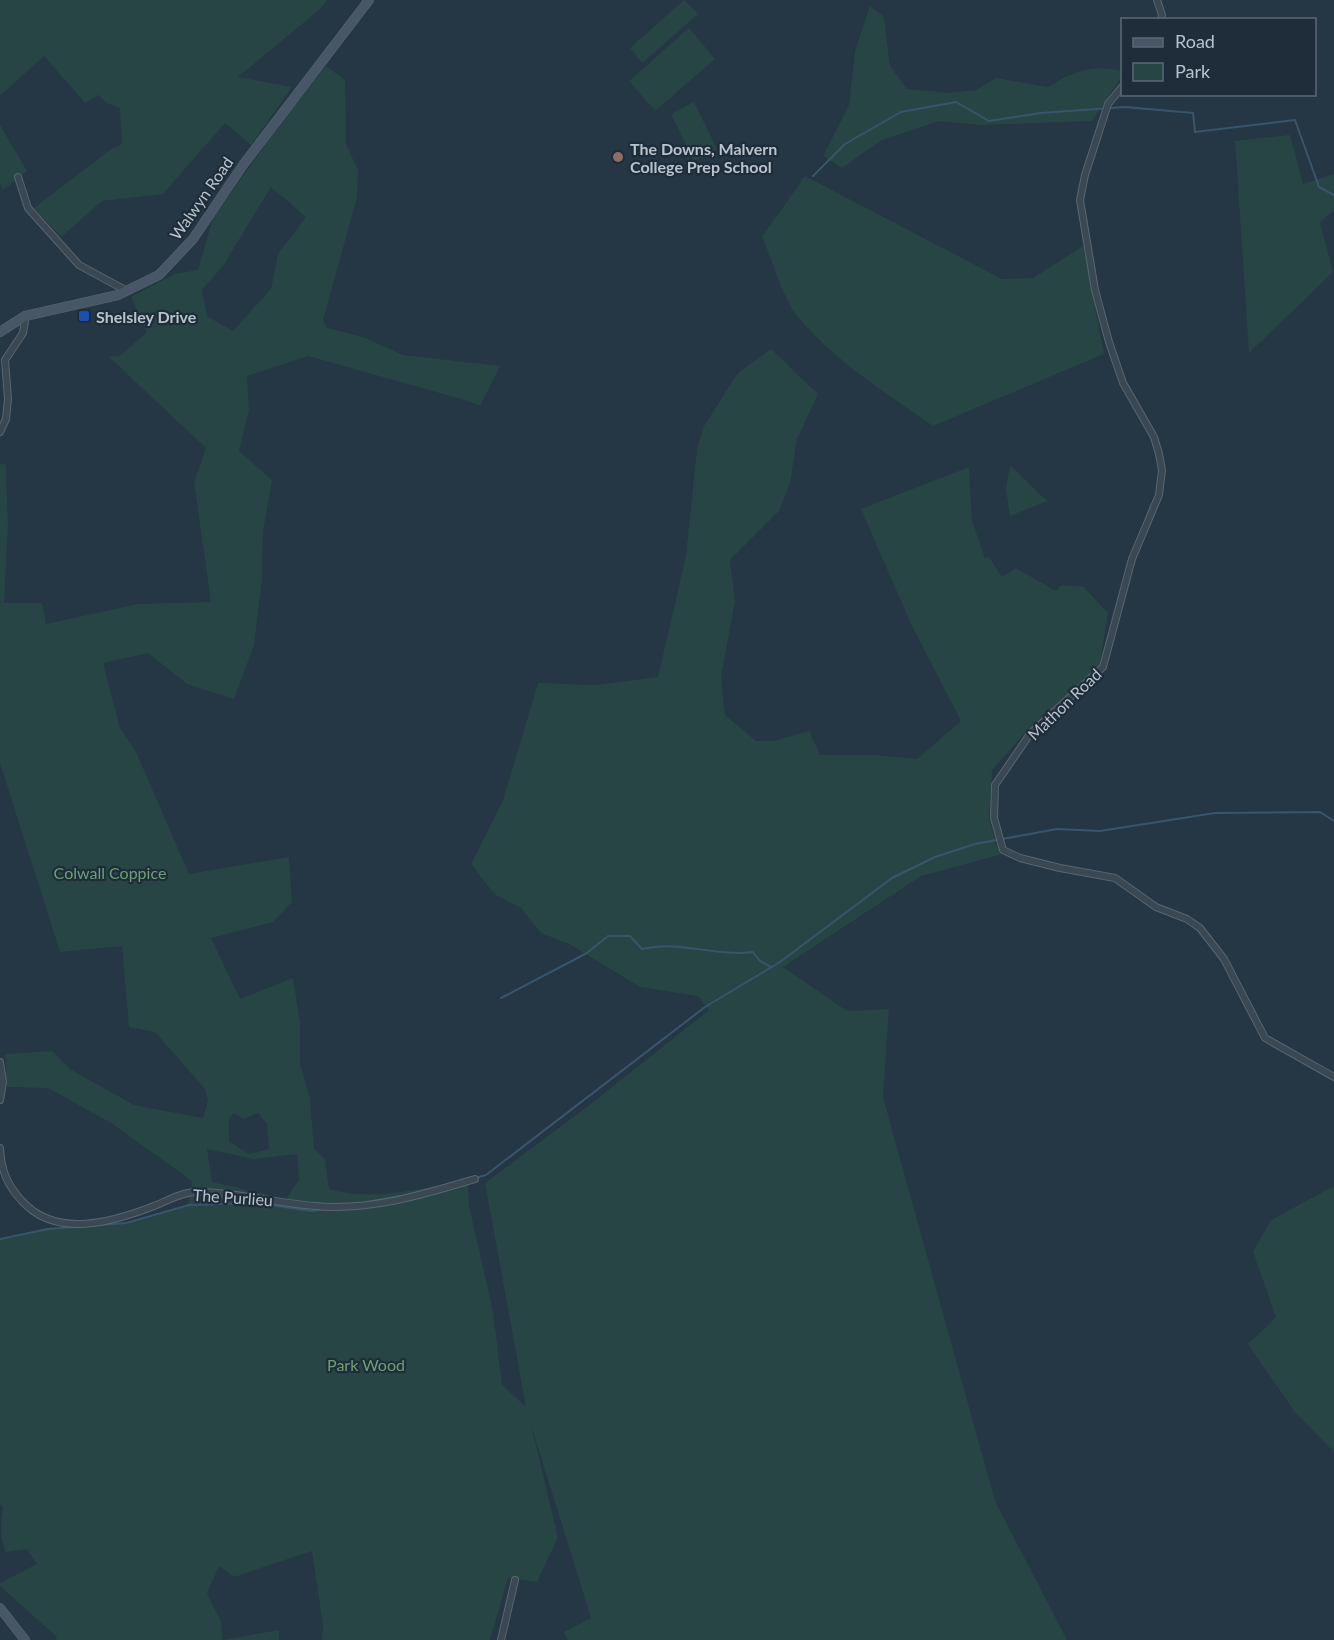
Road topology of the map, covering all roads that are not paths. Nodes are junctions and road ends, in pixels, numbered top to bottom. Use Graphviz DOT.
graph roads {
  1 [pos="369,0"];
  2 [pos="1157,0"];
  3 [pos="1161,18"];
  4 [pos="1121,88"];
  5 [pos="18,177"];
  6 [pos="128,291"];
  7 [pos="26,315"];
  8 [pos="0,332"];
  9 [pos="0,432"];
  10 [pos="0,1062"];
  11 [pos="1334,1077"];
  12 [pos="0,1100"];
  13 [pos="0,1148"];
  14 [pos="475,1179"];
  15 [pos="515,1580"];
  16 [pos="0,1608"];
  17 [pos="25,1640"];
  18 [pos="501,1640"];
  1 -- 6 [label="main road, Walwyn Road"];
  2 -- 3 [label="street"];
  4 -- 11 [label="street, Mathon Road"];
  5 -- 6 [label="street"];
  6 -- 7 [label="main road, Walwyn Road"];
  7 -- 8 [label="main road, Walwyn Road"];
  7 -- 9 [label="street"];
  10 -- 12 [label="street"];
  13 -- 14 [label="street, The Purlieu"];
  15 -- 18 [label="street"];
  16 -- 17 [label="main road"];
}
